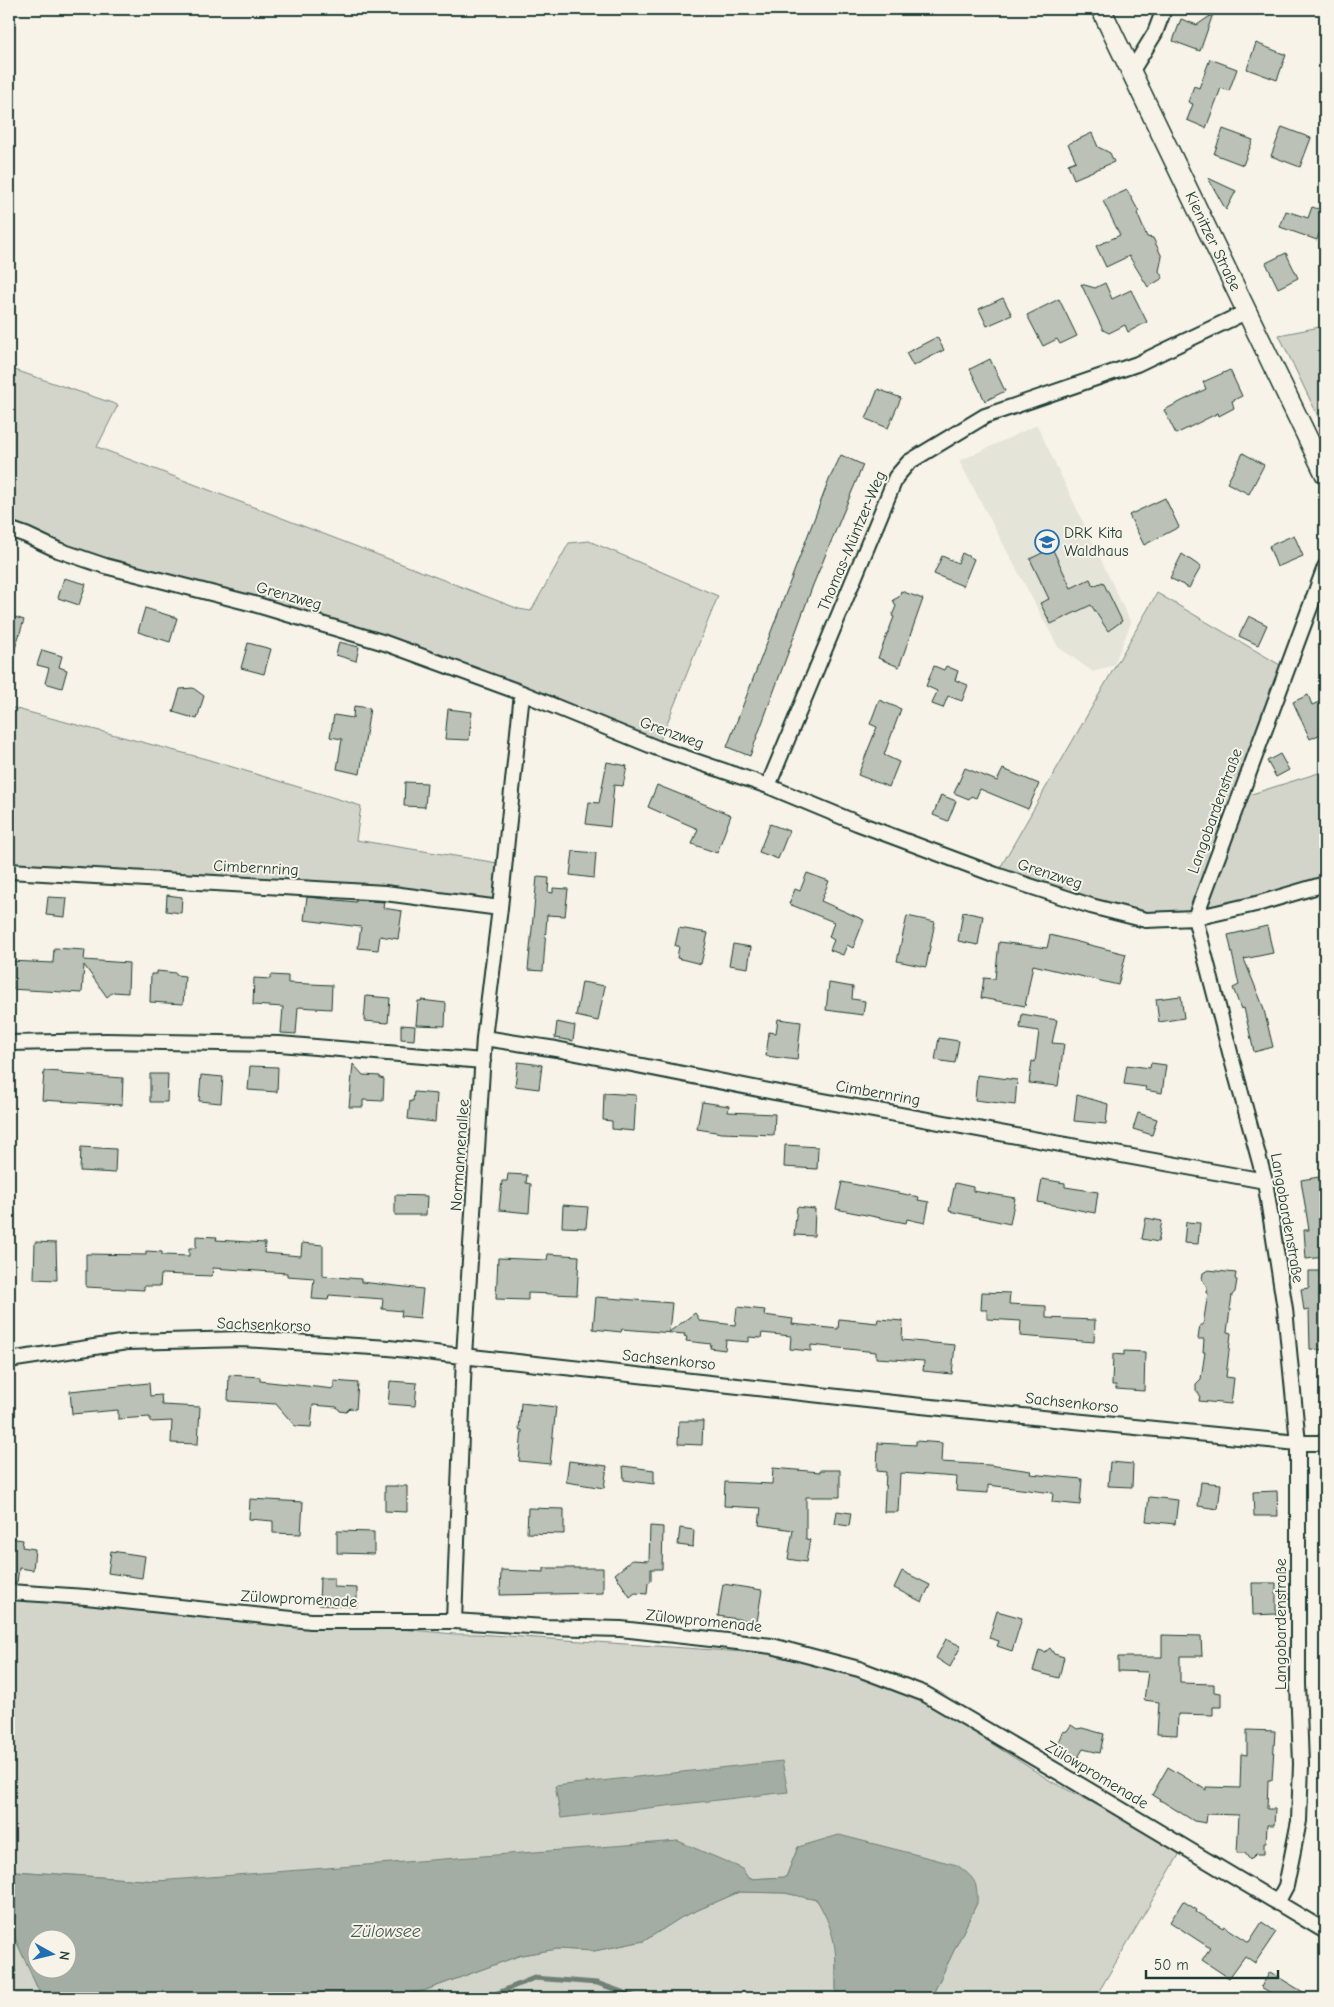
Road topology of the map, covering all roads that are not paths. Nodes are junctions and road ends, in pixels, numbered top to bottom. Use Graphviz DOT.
graph roads {
  1 [pos="1101,9"];
  2 [pos="1164,9"];
  3 [pos="1131,72"];
  4 [pos="1248,311"];
  5 [pos="1325,474"];
  6 [pos="9,529"];
  7 [pos="1325,567"];
  8 [pos="522,693"];
  9 [pos="768,786"];
  10 [pos="9,871"];
  11 [pos="1325,884"];
  12 [pos="500,908"];
  13 [pos="1195,918"];
  14 [pos="484,1038"];
  15 [pos="9,1043"];
  16 [pos="483,1061"];
  17 [pos="1265,1181"];
  18 [pos="464,1356"];
  19 [pos="9,1360"];
  20 [pos="1298,1443"];
  21 [pos="1325,1443"];
  22 [pos="9,1592"];
  23 [pos="454,1621"];
  24 [pos="1277,1903"];
  25 [pos="1325,1931"];
  1 -- 3 [label="street, Kienitzer Straße"];
  2 -- 3 [label="street"];
  3 -- 4 [label="street, Kienitzer Straße"];
  4 -- 5 [label="street, Kienitzer Straße"];
  4 -- 9 [label="street, Thomas-Müntzer-Weg"];
  6 -- 8 [label="street, Grenzweg"];
  7 -- 13 [label="street, Langobardenstraße"];
  8 -- 9 [label="street, Grenzweg"];
  8 -- 12 [label="street, Normannenallee"];
  9 -- 13 [label="street, Grenzweg"];
  10 -- 12 [label="street, Cimbernring"];
  11 -- 13 [label="street, Grenzweg"];
  12 -- 14 [label="street, Normannenallee"];
  13 -- 17 [label="street, Langobardenstraße"];
  14 -- 16 [label="street, Normannenallee"];
  14 -- 17 [label="street, Cimbernring"];
  15 -- 16 [label="street"];
  16 -- 18 [label="street, Normannenallee"];
  17 -- 20 [label="street, Langobardenstraße"];
  18 -- 19 [label="street, Sachsenkorso"];
  18 -- 20 [label="street, Sachsenkorso"];
  18 -- 23 [label="street, Normannenallee"];
  20 -- 21 [label="street, Sachsenkorso"];
  20 -- 24 [label="street, Langobardenstraße"];
  22 -- 23 [label="street, Zülowpromenade"];
  23 -- 24 [label="street, Zülowpromenade"];
  24 -- 25 [label="street, Zülowpromenade"];
}
